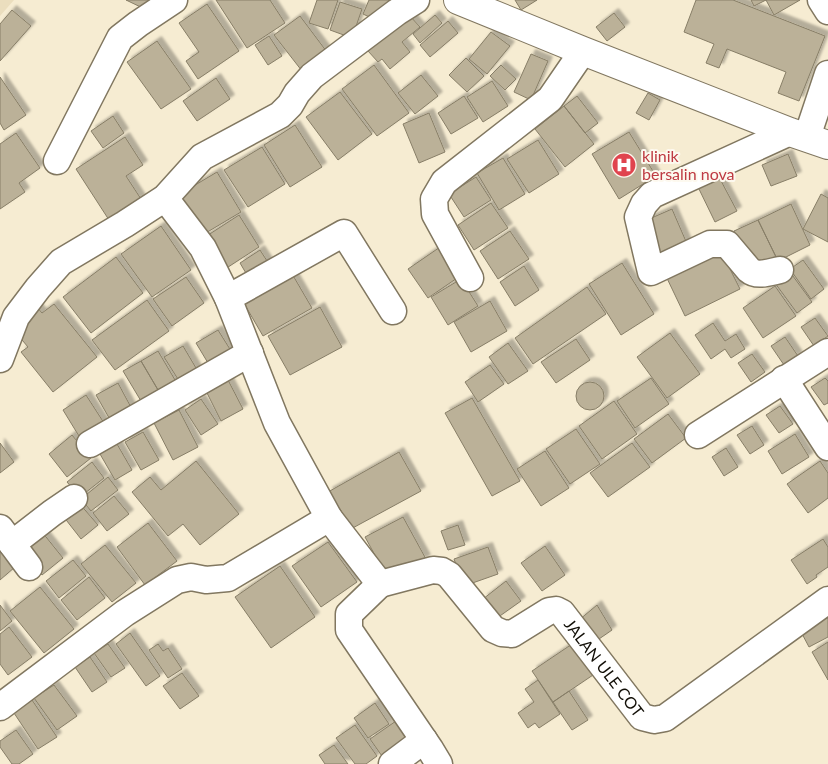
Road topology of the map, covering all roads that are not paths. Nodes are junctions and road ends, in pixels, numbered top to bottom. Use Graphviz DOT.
graph roads {
  1 [pos="174,0"];
  2 [pos="416,0"];
  3 [pos="458,0"];
  4 [pos="821,0"];
  5 [pos="828,11"];
  6 [pos="583,50"];
  7 [pos="828,74"];
  8 [pos="808,138"];
  9 [pos="57,161"];
  10 [pos="165,198"];
  11 [pos="780,270"];
  12 [pos="470,278"];
  13 [pos="228,298"];
  14 [pos="393,311"];
  15 [pos="828,352"];
  16 [pos="250,353"];
  17 [pos="0,359"];
  18 [pos="784,379"];
  19 [pos="698,435"];
  20 [pos="90,444"];
  21 [pos="828,447"];
  22 [pos="74,498"];
  23 [pos="330,518"];
  24 [pos="6,536"];
  25 [pos="29,567"];
  26 [pos="380,584"];
  27 [pos="828,600"];
  28 [pos="0,707"];
  29 [pos="424,740"];
  30 [pos="392,764"];
  31 [pos="439,764"];
  1 -- 9 [label="street"];
  2 -- 10 [label="street"];
  3 -- 6 [label="main road"];
  4 -- 5 [label="street"];
  6 -- 8 [label="main road"];
  6 -- 12 [label="street"];
  7 -- 8 [label="street"];
  8 -- 11 [label="street"];
  10 -- 13 [label="street"];
  10 -- 17 [label="street"];
  13 -- 14 [label="street"];
  13 -- 16 [label="street"];
  15 -- 18 [label="street"];
  16 -- 20 [label="street"];
  16 -- 23 [label="street"];
  18 -- 19 [label="street"];
  18 -- 21 [label="street"];
  22 -- 24 [label="street"];
  23 -- 26 [label="street"];
  23 -- 28 [label="street"];
  24 -- 25 [label="street"];
  26 -- 27 [label="street, JALAN ULE COT"];
  26 -- 29 [label="street"];
  29 -- 30 [label="street"];
  29 -- 31 [label="street"];
}
